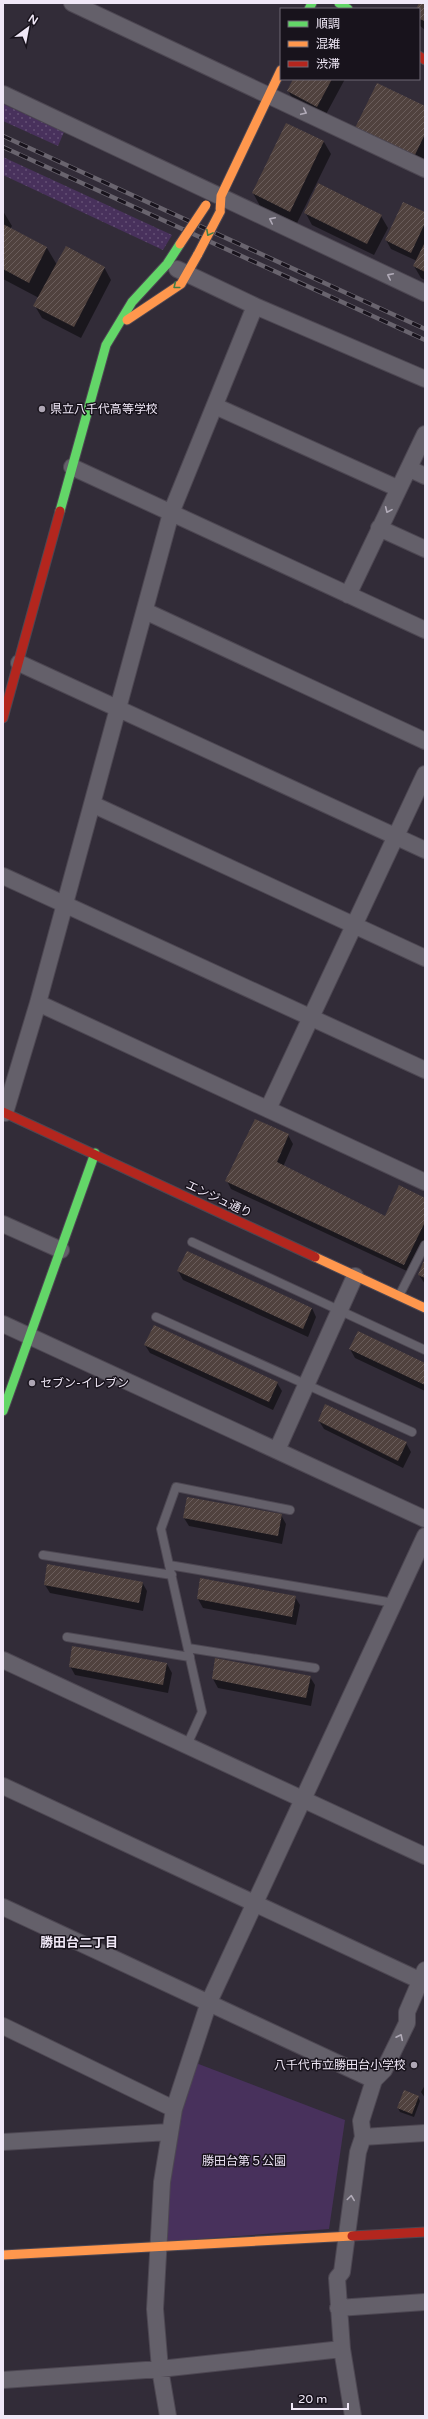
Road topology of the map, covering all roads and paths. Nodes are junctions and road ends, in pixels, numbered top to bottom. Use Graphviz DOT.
graph roads {
  1 [pos="72,3"];
  2 [pos="280,72"];
  3 [pos="3,94"];
  4 [pos="269,95"];
  5 [pos="425,169"];
  6 [pos="220,204"];
  7 [pos="167,264"];
  8 [pos="186,274"];
  9 [pos="425,293"];
  10 [pos="255,306"];
  11 [pos="118,326"];
  12 [pos="425,379"];
  13 [pos="215,406"];
  14 [pos="425,434"];
  15 [pos="72,467"];
  16 [pos="410,468"];
  17 [pos="425,476"];
  18 [pos="397,488"];
  19 [pos="172,514"];
  20 [pos="380,528"];
  21 [pos="425,549"];
  22 [pos="348,595"];
  23 [pos="145,611"];
  24 [pos="425,630"];
  25 [pos="19,663"];
  26 [pos="119,709"];
  27 [pos="3,718"];
  28 [pos="425,741"];
  29 [pos="425,774"];
  30 [pos="92,804"];
  31 [pos="396,836"];
  32 [pos="425,850"];
  33 [pos="3,876"];
  34 [pos="65,905"];
  35 [pos="354,925"];
  36 [pos="425,958"];
  37 [pos="38,1003"];
  38 [pos="311,1017"];
  39 [pos="425,1070"];
  40 [pos="268,1109"];
  41 [pos="4,1112"];
  42 [pos="95,1153"];
  43 [pos="425,1182"];
  44 [pos="3,1224"];
  45 [pos="192,1242"];
  46 [pos="425,1245"];
  47 [pos="61,1250"];
  48 [pos="354,1276"];
  49 [pos="399,1296"];
  50 [pos="425,1308"];
  51 [pos="339,1310"];
  52 [pos="156,1317"];
  53 [pos="3,1324"];
  54 [pos="30,1337"];
  55 [pos="425,1350"];
  56 [pos="306,1385"];
  57 [pos="3,1411"];
  58 [pos="412,1432"];
  59 [pos="277,1450"];
  60 [pos="290,1510"];
  61 [pos="425,1519"];
  62 [pos="425,1536"];
  63 [pos="43,1555"];
  64 [pos="169,1565"];
  65 [pos="172,1575"];
  66 [pos="394,1603"];
  67 [pos="67,1637"];
  68 [pos="188,1648"];
  69 [pos="190,1657"];
  70 [pos="3,1660"];
  71 [pos="315,1668"];
  72 [pos="187,1745"];
  73 [pos="3,1786"];
  74 [pos="301,1799"];
  75 [pos="425,1856"];
  76 [pos="255,1903"];
  77 [pos="3,1907"];
  78 [pos="422,1975"];
  79 [pos="209,2002"];
  80 [pos="4,2027"];
  81 [pos="374,2080"];
  82 [pos="174,2109"];
  83 [pos="168,2132"];
  84 [pos="425,2133"];
  85 [pos="363,2138"];
  86 [pos="3,2142"];
  87 [pos="425,2232"];
  88 [pos="345,2236"];
  89 [pos="157,2246"];
  90 [pos="3,2255"];
  91 [pos="425,2302"];
  92 [pos="338,2308"];
  93 [pos="342,2349"];
  94 [pos="160,2368"];
  95 [pos="3,2380"];
  96 [pos="168,2416"];
  97 [pos="353,2416"];
  1 -- 4 [label="street"];
  2 -- 4 [label="main road"];
  3 -- 6 [label="street"];
  4 -- 5 [label="street, one-way"];
  4 -- 6 [label="main road"];
  6 -- 7 [label="main road, bridge"];
  6 -- 8 [label="main road, one-way, bridge"];
  9 -- 6 [label="street, one-way"];
  7 -- 8 [label="street"];
  7 -- 11 [label="main road"];
  8 -- 10 [label="street"];
  8 -- 11 [label="main road, one-way"];
  10 -- 12 [label="street"];
  10 -- 13 [label="street"];
  11 -- 15 [label="main road"];
  13 -- 18 [label="street"];
  13 -- 19 [label="street"];
  14 -- 16 [label="street"];
  15 -- 19 [label="street"];
  15 -- 25 [label="main road"];
  16 -- 17 [label="street"];
  16 -- 18 [label="street"];
  18 -- 20 [label="street, one-way"];
  19 -- 22 [label="street"];
  19 -- 23 [label="street"];
  20 -- 21 [label="street"];
  20 -- 22 [label="street"];
  22 -- 24 [label="street"];
  23 -- 26 [label="street"];
  23 -- 28 [label="street"];
  25 -- 26 [label="street"];
  25 -- 27 [label="main road"];
  26 -- 30 [label="street"];
  26 -- 31 [label="street"];
  29 -- 31 [label="street"];
  30 -- 34 [label="street"];
  30 -- 35 [label="street"];
  31 -- 32 [label="street"];
  31 -- 35 [label="street"];
  33 -- 34 [label="street"];
  34 -- 37 [label="street"];
  34 -- 38 [label="street"];
  35 -- 36 [label="street"];
  35 -- 38 [label="street"];
  37 -- 40 [label="street"];
  37 -- 41 [label="street"];
  38 -- 39 [label="street"];
  38 -- 40 [label="street"];
  40 -- 43 [label="street"];
  41 -- 42 [label="main road, エンジュ通り"];
  42 -- 47 [label="main road"];
  42 -- 48 [label="main road, エンジュ通り"];
  44 -- 47 [label="street"];
  45 -- 51 [label="lane"];
  46 -- 49 [label="lane"];
  47 -- 54 [label="main road"];
  48 -- 49 [label="main road, エンジュ通り"];
  48 -- 51 [label="street"];
  49 -- 50 [label="main road, エンジュ通り"];
  51 -- 55 [label="lane"];
  51 -- 56 [label="street"];
  52 -- 56 [label="lane"];
  53 -- 54 [label="street"];
  54 -- 57 [label="main road"];
  54 -- 59 [label="street"];
  56 -- 58 [label="lane"];
  56 -- 59 [label="street"];
  59 -- 61 [label="street"];
  60 -- 64 [label="lane"];
  62 -- 66 [label="street"];
  63 -- 65 [label="lane"];
  64 -- 65 [label="lane"];
  64 -- 66 [label="lane"];
  65 -- 68 [label="lane"];
  66 -- 74 [label="street"];
  67 -- 69 [label="lane"];
  68 -- 69 [label="lane"];
  68 -- 71 [label="lane"];
  69 -- 72 [label="lane"];
  70 -- 72 [label="street"];
  72 -- 74 [label="street"];
  73 -- 76 [label="street"];
  74 -- 75 [label="street"];
  74 -- 76 [label="street"];
  76 -- 78 [label="street"];
  76 -- 79 [label="street"];
  77 -- 79 [label="street"];
  81 -- 78 [label="street, one-way"];
  79 -- 81 [label="street"];
  79 -- 82 [label="street"];
  80 -- 82 [label="street"];
  81 -- 85 [label="street"];
  82 -- 83 [label="street"];
  83 -- 86 [label="street"];
  83 -- 89 [label="street"];
  84 -- 85 [label="street"];
  88 -- 85 [label="street, one-way"];
  87 -- 88 [label="main road"];
  88 -- 89 [label="main road"];
  88 -- 92 [label="street"];
  89 -- 90 [label="main road"];
  89 -- 94 [label="street"];
  91 -- 92 [label="street"];
  92 -- 93 [label="street"];
  93 -- 94 [label="street"];
  93 -- 97 [label="street"];
  94 -- 95 [label="street"];
  94 -- 96 [label="street"];
}
